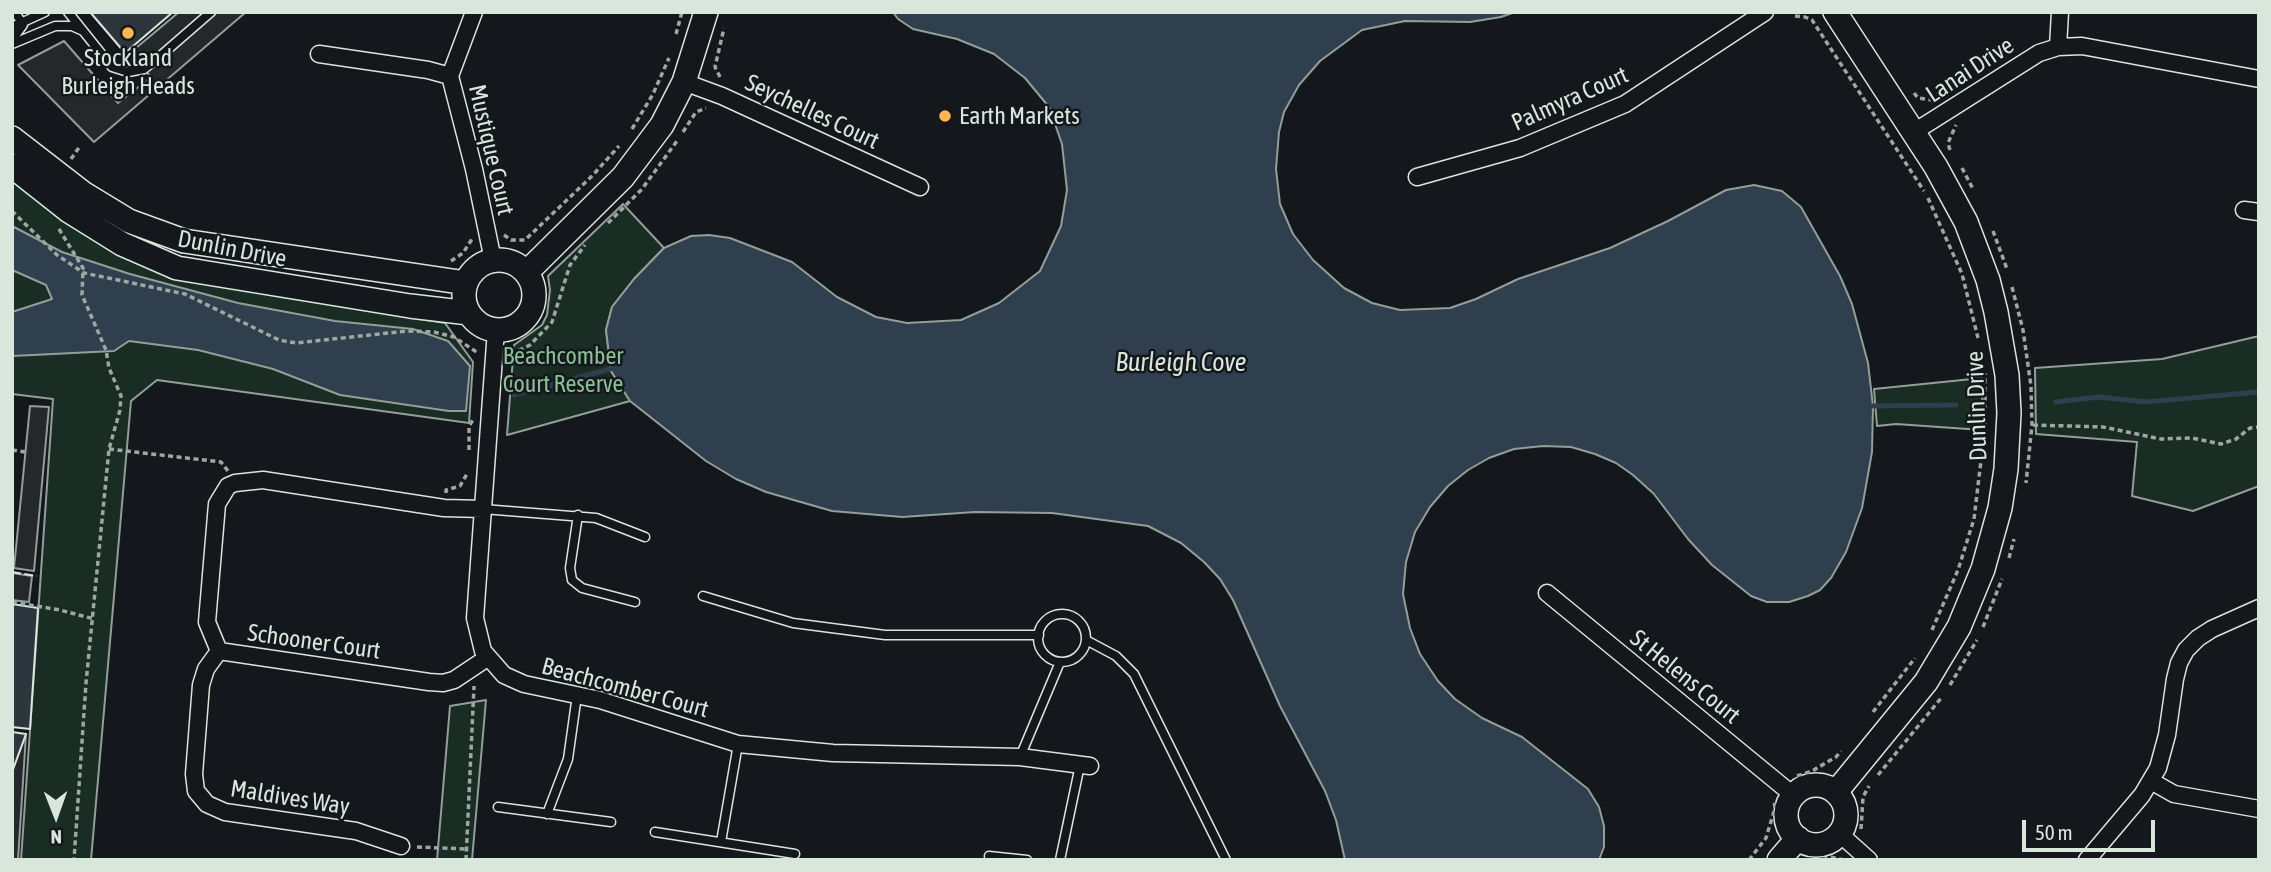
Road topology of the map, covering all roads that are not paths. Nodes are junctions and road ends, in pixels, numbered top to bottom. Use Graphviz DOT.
graph roads {
  1 [pos="15,12"];
  2 [pos="45,12"];
  3 [pos="68,12"];
  4 [pos="211,12"];
  5 [pos="474,12"];
  6 [pos="1765,12"];
  7 [pos="1835,12"];
  8 [pos="2060,12"];
  9 [pos="715,19"];
  10 [pos="22,22"];
  11 [pos="12,27"];
  12 [pos="86,34"];
  13 [pos="12,42"];
  14 [pos="2058,47"];
  15 [pos="319,54"];
  16 [pos="450,76"];
  17 [pos="2259,79"];
  18 [pos="684,82"];
  19 [pos="1914,132"];
  20 [pos="12,138"];
  21 [pos="12,166"];
  22 [pos="1417,177"];
  23 [pos="920,187"];
  24 [pos="493,260"];
  25 [pos="527,272"];
  26 [pos="466,283"];
  27 [pos="469,313"];
  28 [pos="496,330"];
  29 [pos="482,509"];
  30 [pos="578,515"];
  31 [pos="645,537"];
  32 [pos="1547,593"];
  33 [pos="703,596"];
  34 [pos="635,602"];
  35 [pos="2259,608"];
  36 [pos="1039,635"];
  37 [pos="1086,640"];
  38 [pos="219,651"];
  39 [pos="487,658"];
  40 [pos="1060,662"];
  41 [pos="577,695"];
  42 [pos="738,744"];
  43 [pos="1020,757"];
  44 [pos="1085,766"];
  45 [pos="2151,781"];
  46 [pos="1790,785"];
  47 [pos="1836,792"];
  48 [pos="498,807"];
  49 [pos="2259,809"];
  50 [pos="547,814"];
  51 [pos="611,822"];
  52 [pos="655,831"];
  53 [pos="1840,834"];
  54 [pos="1798,838"];
  55 [pos="721,842"];
  56 [pos="401,846"];
  57 [pos="794,854"];
  58 [pos="989,856"];
  59 [pos="1027,860"];
  60 [pos="1060,860"];
  61 [pos="1226,860"];
  62 [pos="1779,860"];
  63 [pos="1869,860"];
  64 [pos="2087,860"];
  1 -- 10 [label="lane"];
  2 -- 10 [label="lane"];
  3 -- 12 [label="lane"];
  4 -- 12 [label="lane"];
  5 -- 16 [label="street, Mustique Court"];
  6 -- 22 [label="street, Palmyra Court"];
  7 -- 19 [label="street, Dunlin Drive"];
  8 -- 14 [label="street"];
  9 -- 18 [label="street"];
  10 -- 11 [label="lane"];
  10 -- 13 [label="lane"];
  12 -- 13 [label="lane"];
  14 -- 17 [label="street, Lanai Drive"];
  14 -- 19 [label="street, Lanai Drive"];
  15 -- 16 [label="street"];
  16 -- 24 [label="street, Mustique Court"];
  18 -- 23 [label="street, Seychelles Court"];
  18 -- 25 [label="street"];
  19 -- 47 [label="street, Dunlin Drive"];
  20 -- 26 [label="street, Dunlin Drive"];
  21 -- 27 [label="street, Dunlin Drive"];
  24 -- 25 [label="street"];
  24 -- 26 [label="street"];
  25 -- 28 [label="street"];
  26 -- 27 [label="street"];
  27 -- 28 [label="street"];
  28 -- 29 [label="street"];
  29 -- 30 [label="lane"];
  29 -- 38 [label="street, Schooner Court"];
  29 -- 39 [label="street"];
  30 -- 31 [label="lane"];
  30 -- 34 [label="lane"];
  32 -- 46 [label="street, St Helens Court"];
  33 -- 36 [label="lane"];
  35 -- 45 [label="street"];
  36 -- 37 [label="lane"];
  36 -- 40 [label="lane"];
  37 -- 40 [label="lane"];
  37 -- 61 [label="lane"];
  38 -- 39 [label="street, Schooner Court"];
  38 -- 56 [label="street, Maldives Way"];
  39 -- 41 [label="street, Beachcomber Court"];
  40 -- 43 [label="lane"];
  41 -- 42 [label="street, Beachcomber Court"];
  41 -- 50 [label="lane"];
  42 -- 43 [label="street, Beachcomber Court"];
  42 -- 55 [label="lane"];
  43 -- 44 [label="street, Beachcomber Court"];
  44 -- 60 [label="lane"];
  45 -- 49 [label="street"];
  45 -- 64 [label="street"];
  46 -- 47 [label="street"];
  46 -- 54 [label="street"];
  47 -- 53 [label="street"];
  48 -- 50 [label="lane"];
  50 -- 51 [label="lane"];
  52 -- 55 [label="lane"];
  53 -- 54 [label="street"];
  53 -- 63 [label="street"];
  54 -- 62 [label="street"];
  55 -- 57 [label="lane"];
  58 -- 59 [label="lane"];
}
